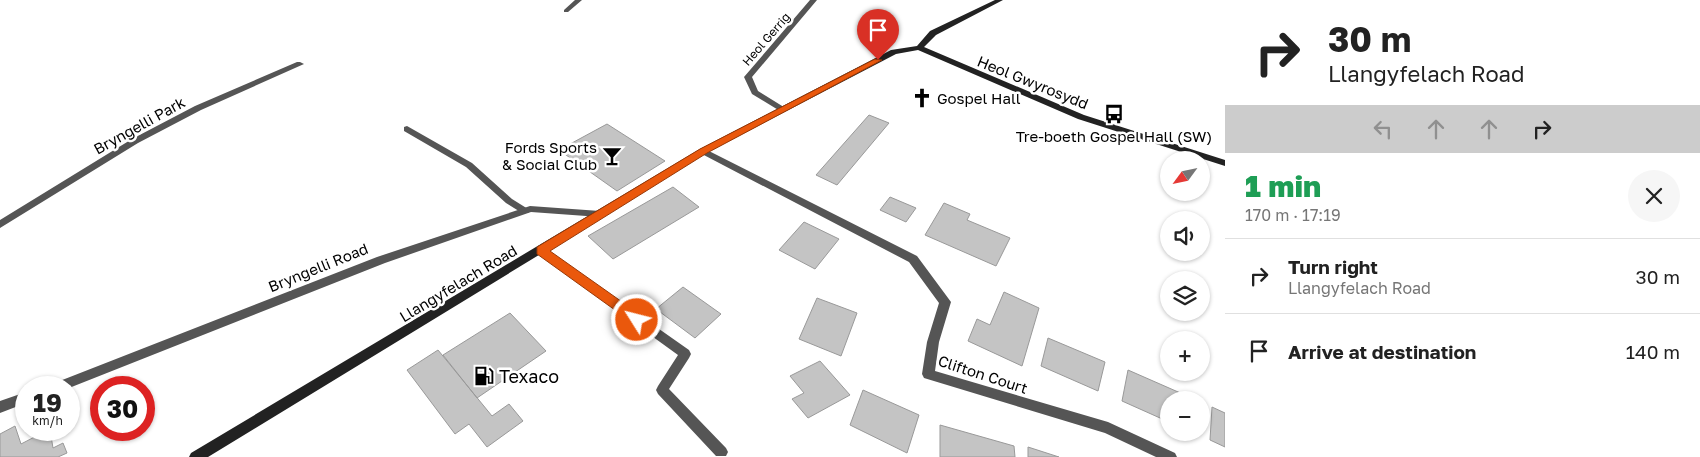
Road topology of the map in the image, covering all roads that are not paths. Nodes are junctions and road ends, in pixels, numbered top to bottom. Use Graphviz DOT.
graph roads {
  1 [pos="579,0"];
  2 [pos="814,0"];
  3 [pos="1000,0"];
  4 [pos="566,12"];
  5 [pos="919,48"];
  6 [pos="300,64"];
  7 [pos="783,109"];
  8 [pos="407,130"];
  9 [pos="703,151"];
  10 [pos="1225,163"];
  11 [pos="525,211"];
  12 [pos="600,214"];
  13 [pos="0,225"];
  14 [pos="541,250"];
  15 [pos="80,379"];
  16 [pos="15,402"];
  17 [pos="0,407"];
  18 [pos="720,452"];
  19 [pos="196,457"];
  20 [pos="1170,457"];
  1 -- 4 [label="street"];
  2 -- 7 [label="street, Heol Gerrig"];
  3 -- 5 [label="main road"];
  5 -- 7 [label="main road, Llangyfelach Road"];
  5 -- 10 [label="main road, Heol Gwyrosydd"];
  6 -- 13 [label="street, Bryngelli Park"];
  7 -- 9 [label="main road, Llangyfelach Road"];
  8 -- 11 [label="street"];
  9 -- 12 [label="main road, Llangyfelach Road"];
  9 -- 20 [label="street, Clifton Court"];
  11 -- 12 [label="street, Bryngelli Road"];
  11 -- 15 [label="street, Bryngelli Road"];
  12 -- 14 [label="main road, Llangyfelach Road"];
  14 -- 18 [label="street"];
  14 -- 19 [label="main road, Llangyfelach Road"];
  16 -- 17 [label="street"];
}
